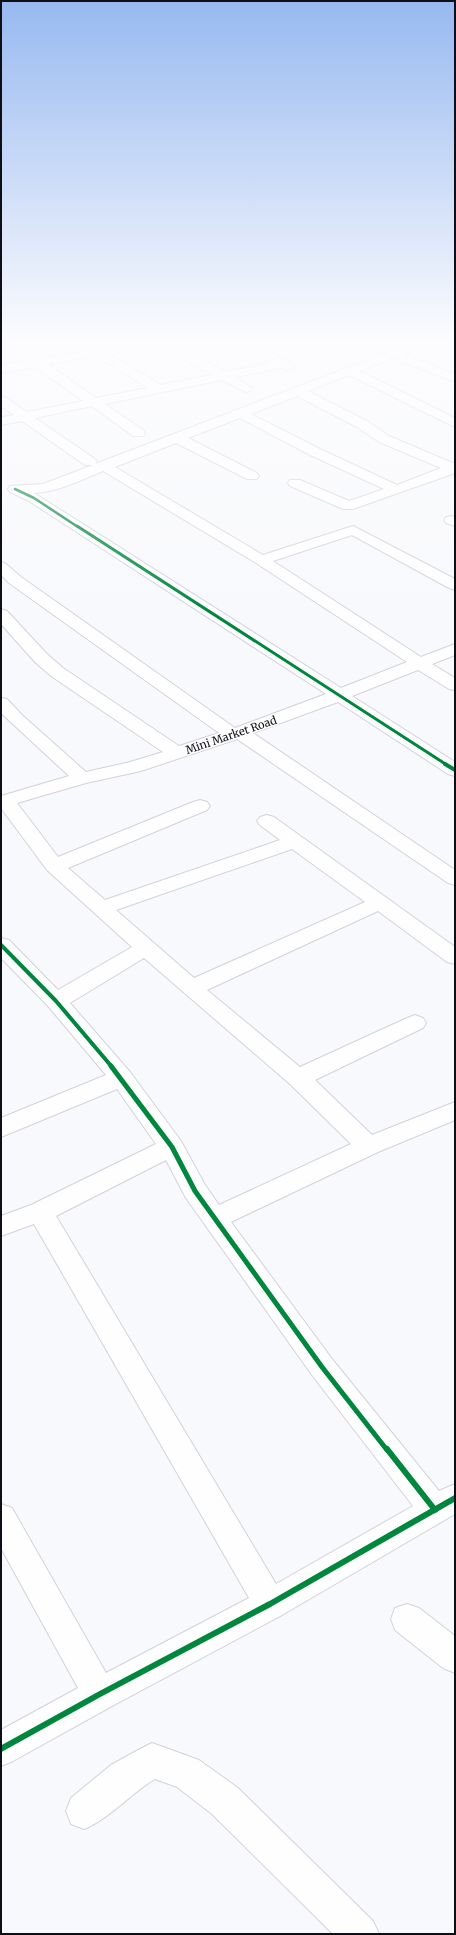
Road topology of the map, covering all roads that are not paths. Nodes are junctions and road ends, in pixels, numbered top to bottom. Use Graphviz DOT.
graph roads {
  1 [pos="44,429"];
  2 [pos="133,429"];
  3 [pos="187,429"];
  4 [pos="199,429"];
  5 [pos="271,429"];
  6 [pos="368,429"];
  7 [pos="138,433"];
  8 [pos="177,438"];
  9 [pos="97,464"];
  10 [pos="455,469"];
  11 [pos="252,476"];
  12 [pos="295,483"];
  13 [pos="8,488"];
  14 [pos="396,490"];
  15 [pos="261,560"];
  16 [pos="1,567"];
  17 [pos="455,585"];
  18 [pos="1,614"];
  19 [pos="455,649"];
  20 [pos="419,664"];
  21 [pos="455,685"];
  22 [pos="339,695"];
  23 [pos="1,703"];
  24 [pos="236,733"];
  25 [pos="178,753"];
  26 [pos="455,770"];
  27 [pos="82,778"];
  28 [pos="3,801"];
  29 [pos="200,806"];
  30 [pos="267,821"];
  31 [pos="295,841"];
  32 [pos="54,866"];
  33 [pos="455,879"];
  34 [pos="381,902"];
  35 [pos="102,908"];
  36 [pos="1,945"];
  37 [pos="146,948"];
  38 [pos="455,957"];
  39 [pos="191,988"];
  40 [pos="56,1001"];
  41 [pos="415,1023"];
  42 [pos="122,1078"];
  43 [pos="298,1078"];
  44 [pos="455,1110"];
  45 [pos="1,1128"];
  46 [pos="370,1146"];
  47 [pos="172,1147"];
  48 [pos="40,1212"];
  49 [pos="215,1218"];
  50 [pos="1,1226"];
  51 [pos="445,1504"];
  52 [pos="1,1518"];
  53 [pos="270,1604"];
  54 [pos="407,1619"];
  55 [pos="455,1657"];
  56 [pos="100,1694"];
  57 [pos="1,1749"];
  58 [pos="84,1812"];
  59 [pos="360,1934"];
  1 -- 9 [label="street"];
  2 -- 7 [label="street"];
  3 -- 9 [label="street"];
  4 -- 8 [label="street"];
  5 -- 14 [label="street"];
  6 -- 10 [label="street"];
  8 -- 9 [label="street"];
  8 -- 11 [label="street"];
  9 -- 13 [label="street"];
  9 -- 15 [label="street"];
  10 -- 14 [label="street"];
  12 -- 14 [label="street"];
  13 -- 22 [label="street"];
  15 -- 17 [label="street"];
  15 -- 20 [label="street"];
  16 -- 24 [label="street"];
  18 -- 25 [label="street"];
  19 -- 20 [label="street, Mini Market Road"];
  20 -- 21 [label="street"];
  20 -- 22 [label="street, Mini Market Road"];
  22 -- 24 [label="street, Mini Market Road"];
  22 -- 26 [label="street"];
  23 -- 27 [label="street"];
  24 -- 25 [label="street, Mini Market Road"];
  24 -- 33 [label="street"];
  25 -- 27 [label="street, Mini Market Road"];
  27 -- 28 [label="street, Mini Market Road"];
  28 -- 32 [label="street"];
  29 -- 32 [label="street"];
  30 -- 31 [label="street"];
  31 -- 34 [label="street"];
  31 -- 35 [label="street"];
  32 -- 35 [label="street"];
  34 -- 38 [label="street"];
  34 -- 39 [label="street"];
  35 -- 37 [label="street"];
  36 -- 40 [label="street"];
  37 -- 39 [label="street"];
  37 -- 40 [label="street"];
  39 -- 43 [label="street"];
  40 -- 42 [label="street"];
  41 -- 43 [label="street"];
  42 -- 45 [label="street"];
  42 -- 47 [label="street"];
  43 -- 46 [label="street"];
  44 -- 46 [label="street"];
  46 -- 49 [label="street"];
  47 -- 48 [label="street"];
  47 -- 49 [label="street"];
  48 -- 50 [label="street"];
  48 -- 53 [label="street"];
  49 -- 51 [label="street"];
  51 -- 53 [label="street"];
  52 -- 56 [label="street"];
  53 -- 56 [label="street"];
  54 -- 55 [label="street"];
  56 -- 57 [label="street"];
  58 -- 59 [label="street"];
}
